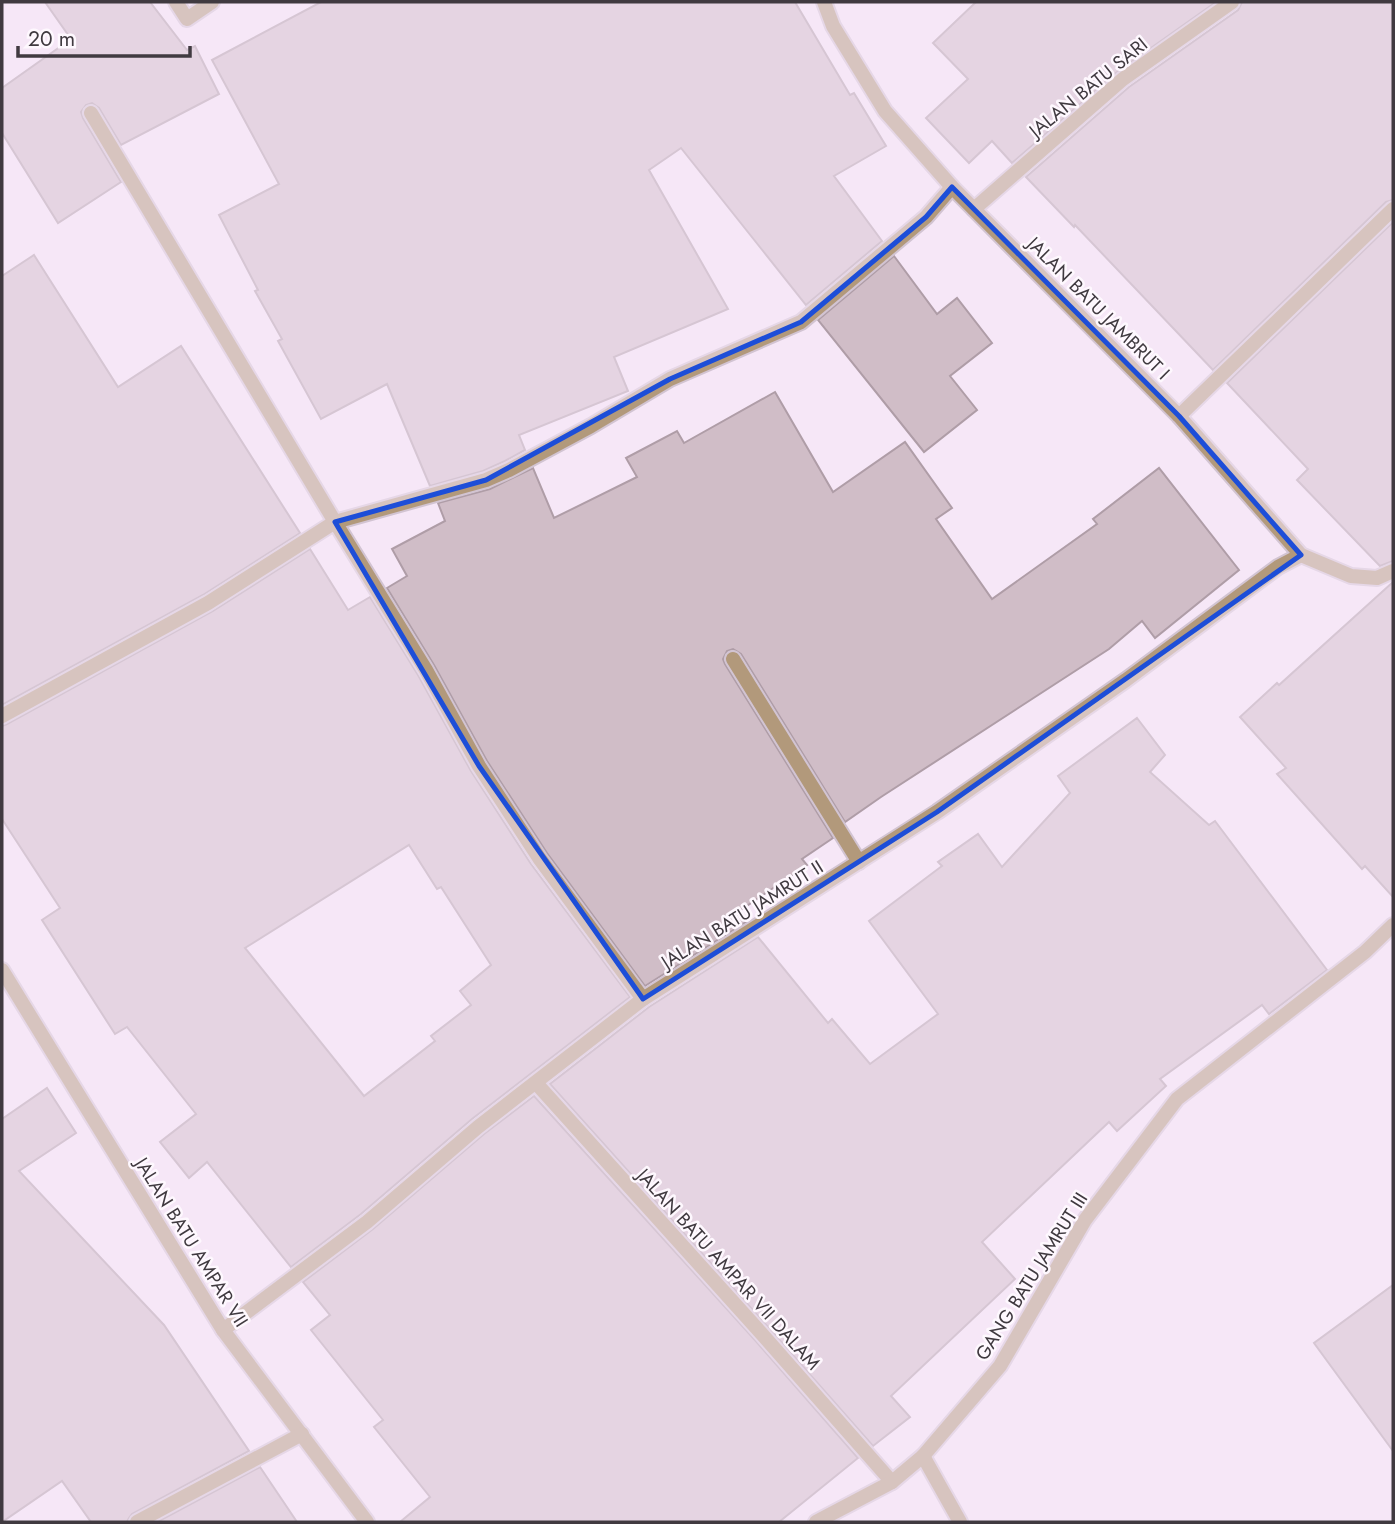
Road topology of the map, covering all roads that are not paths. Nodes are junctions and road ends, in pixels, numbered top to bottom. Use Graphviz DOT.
graph roads {
  1 [pos="176,2"];
  2 [pos="212,2"];
  3 [pos="824,2"];
  4 [pos="1232,2"];
  5 [pos="91,113"];
  6 [pos="952,187"];
  7 [pos="974,209"];
  8 [pos="1393,209"];
  9 [pos="1179,416"];
  10 [pos="335,522"];
  11 [pos="1301,555"];
  12 [pos="1393,571"];
  13 [pos="733,659"];
  14 [pos="2,716"];
  15 [pos="859,862"];
  16 [pos="1393,925"];
  17 [pos="2,970"];
  18 [pos="643,999"];
  19 [pos="536,1083"];
  20 [pos="223,1330"];
  21 [pos="302,1434"];
  22 [pos="923,1456"];
  23 [pos="892,1482"];
  24 [pos="136,1522"];
  25 [pos="367,1522"];
  26 [pos="816,1522"];
  27 [pos="960,1522"];
  1 -- 2 [label="street"];
  3 -- 6 [label="street, JALAN BATU JAMBRUT I"];
  4 -- 7 [label="street, JALAN BATU SARI"];
  5 -- 10 [label="street"];
  6 -- 7 [label="street, JALAN BATU JAMBRUT I"];
  6 -- 10 [label="street"];
  7 -- 9 [label="street, JALAN BATU JAMBRUT I"];
  8 -- 9 [label="street"];
  9 -- 11 [label="street, JALAN BATU JAMBRUT I"];
  10 -- 14 [label="street"];
  10 -- 18 [label="street"];
  11 -- 12 [label="street, JALAN BATU JAMBRUT I"];
  11 -- 15 [label="street, JALAN BATU JAMRUT II"];
  13 -- 15 [label="street"];
  15 -- 18 [label="street, JALAN BATU JAMRUT II"];
  16 -- 22 [label="street, GANG BATU JAMRUT III"];
  17 -- 20 [label="street, JALAN BATU AMPAR VII"];
  18 -- 19 [label="street, JALAN BATU JAMRUT II"];
  19 -- 20 [label="street, JALAN BATU JAMRUT II"];
  19 -- 23 [label="street, JALAN BATU AMPAR VII DALAM"];
  20 -- 21 [label="street, JALAN BATU AMPAR VII"];
  21 -- 24 [label="street"];
  21 -- 25 [label="street, JALAN BATU AMPAR VII"];
  22 -- 23 [label="street"];
  22 -- 27 [label="street"];
  23 -- 26 [label="street"];
}
